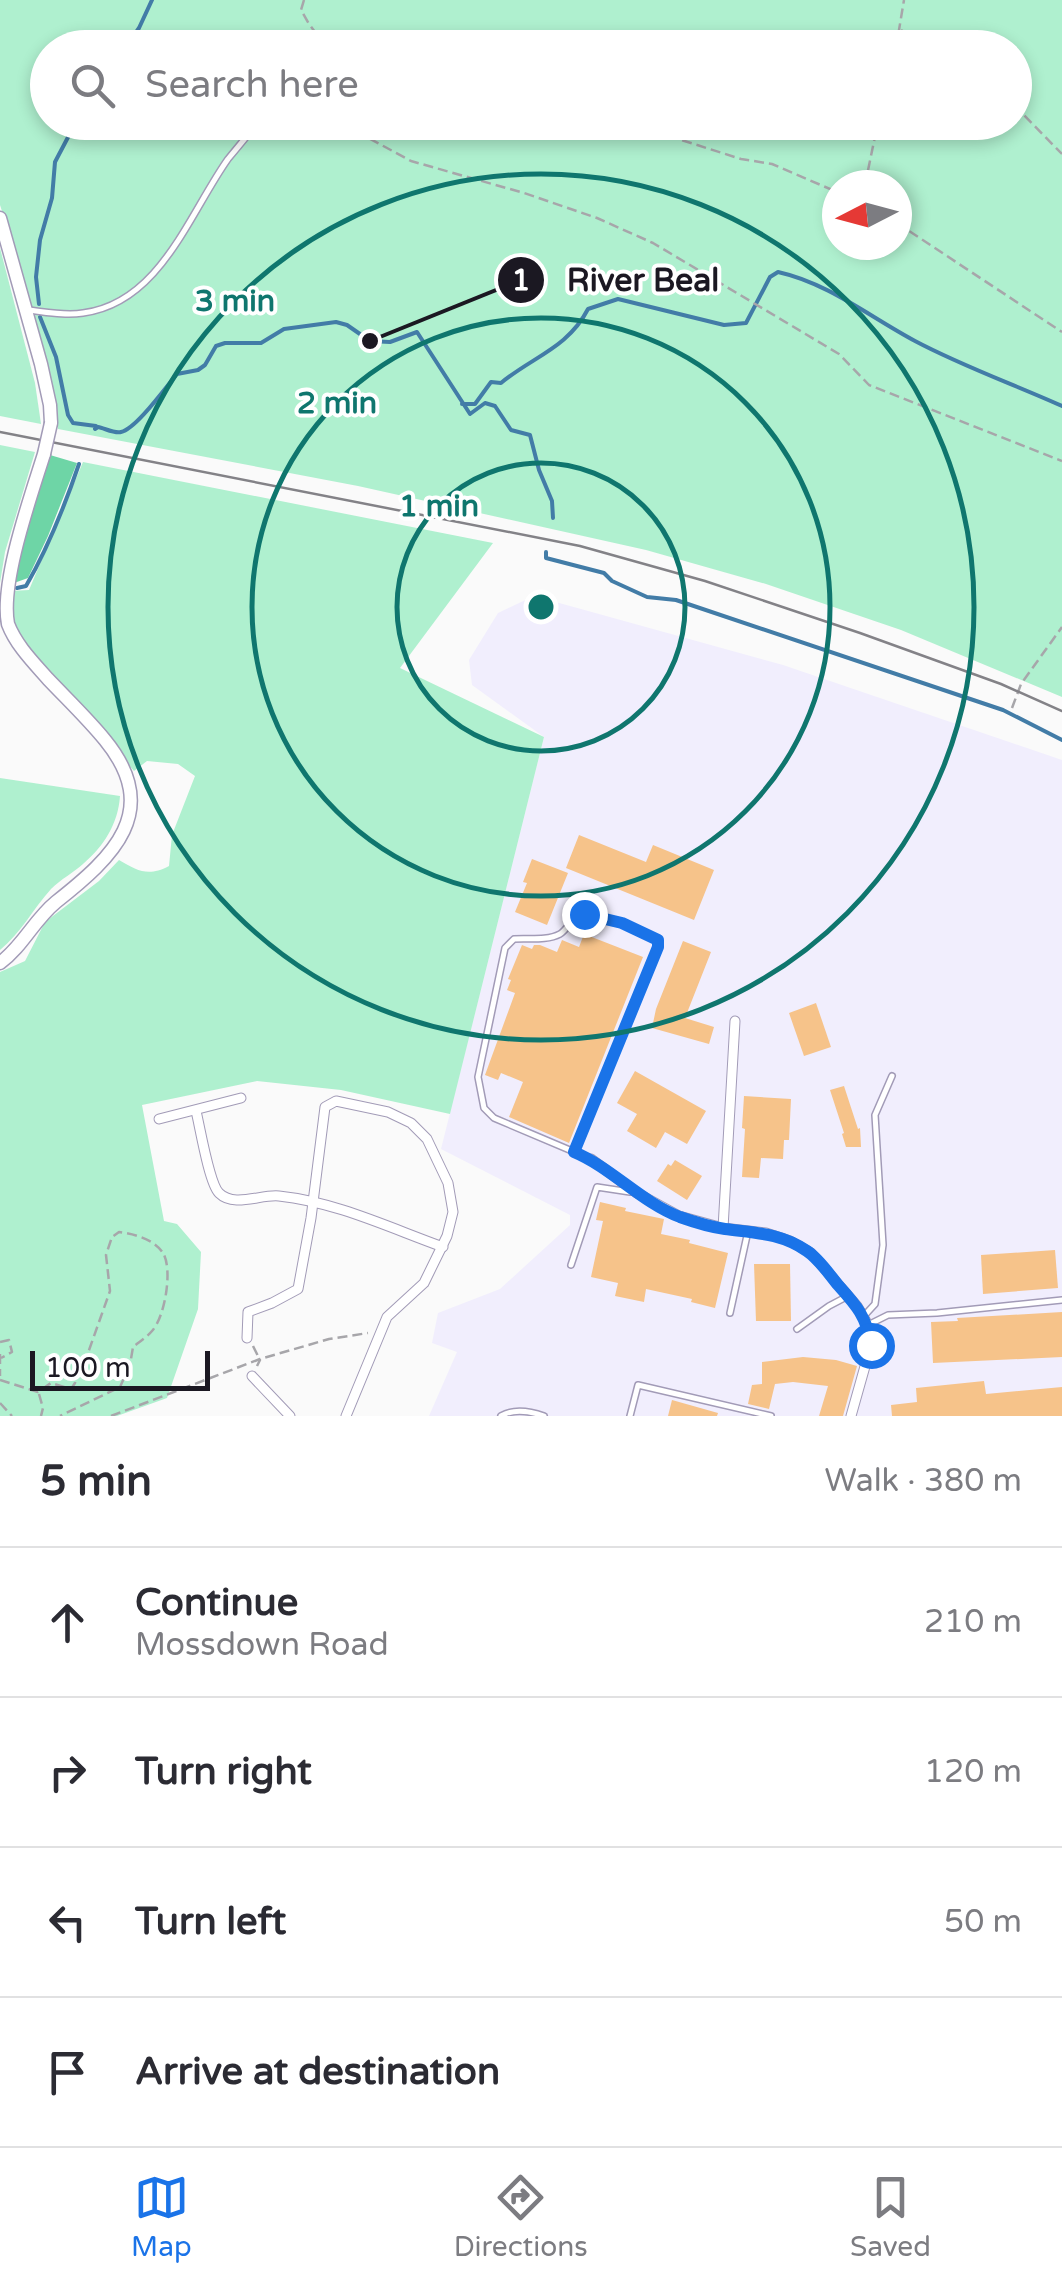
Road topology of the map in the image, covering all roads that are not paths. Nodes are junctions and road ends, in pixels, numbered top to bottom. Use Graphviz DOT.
graph roads {
  1 [pos="243,140"];
  2 [pos="0,218"];
  3 [pos="25,309"];
  4 [pos="0,964"];
  5 [pos="735,1021"];
  6 [pos="892,1076"];
  7 [pos="242,1098"];
  8 [pos="196,1111"];
  9 [pos="159,1119"];
  10 [pos="574,1152"];
  11 [pos="590,1159"];
  12 [pos="637,1193"];
  13 [pos="313,1202"];
  14 [pos="723,1228"];
  15 [pos="748,1231"];
  16 [pos="442,1247"];
  17 [pos="571,1266"];
  18 [pos="848,1296"];
  19 [pos="1062,1300"];
  20 [pos="730,1313"];
  21 [pos="866,1320"];
  22 [pos="797,1329"];
  23 [pos="247,1338"];
  24 [pos="252,1376"];
  25 [pos="290,1416"];
  26 [pos="346,1416"];
  27 [pos="502,1416"];
  28 [pos="544,1416"];
  29 [pos="630,1416"];
  30 [pos="771,1416"];
  31 [pos="851,1416"];
  1 -- 3 [label="lane"];
  2 -- 3 [label="street"];
  3 -- 4 [label="street, bridge"];
  5 -- 14 [label="street"];
  6 -- 21 [label="lane"];
  7 -- 8 [label="street"];
  8 -- 9 [label="street"];
  8 -- 13 [label="street"];
  10 -- 10 [label="lane"];
  10 -- 11 [label="lane"];
  11 -- 12 [label="street"];
  12 -- 14 [label="street"];
  12 -- 17 [label="lane"];
  13 -- 16 [label="street"];
  13 -- 16 [label="street"];
  13 -- 23 [label="street"];
  14 -- 15 [label="street"];
  15 -- 18 [label="street"];
  15 -- 20 [label="lane"];
  16 -- 26 [label="street"];
  18 -- 21 [label="street"];
  18 -- 22 [label="lane"];
  19 -- 21 [label="lane"];
  21 -- 31 [label="street"];
  24 -- 25 [label="street"];
  27 -- 28 [label="lane"];
  29 -- 30 [label="lane"];
}
